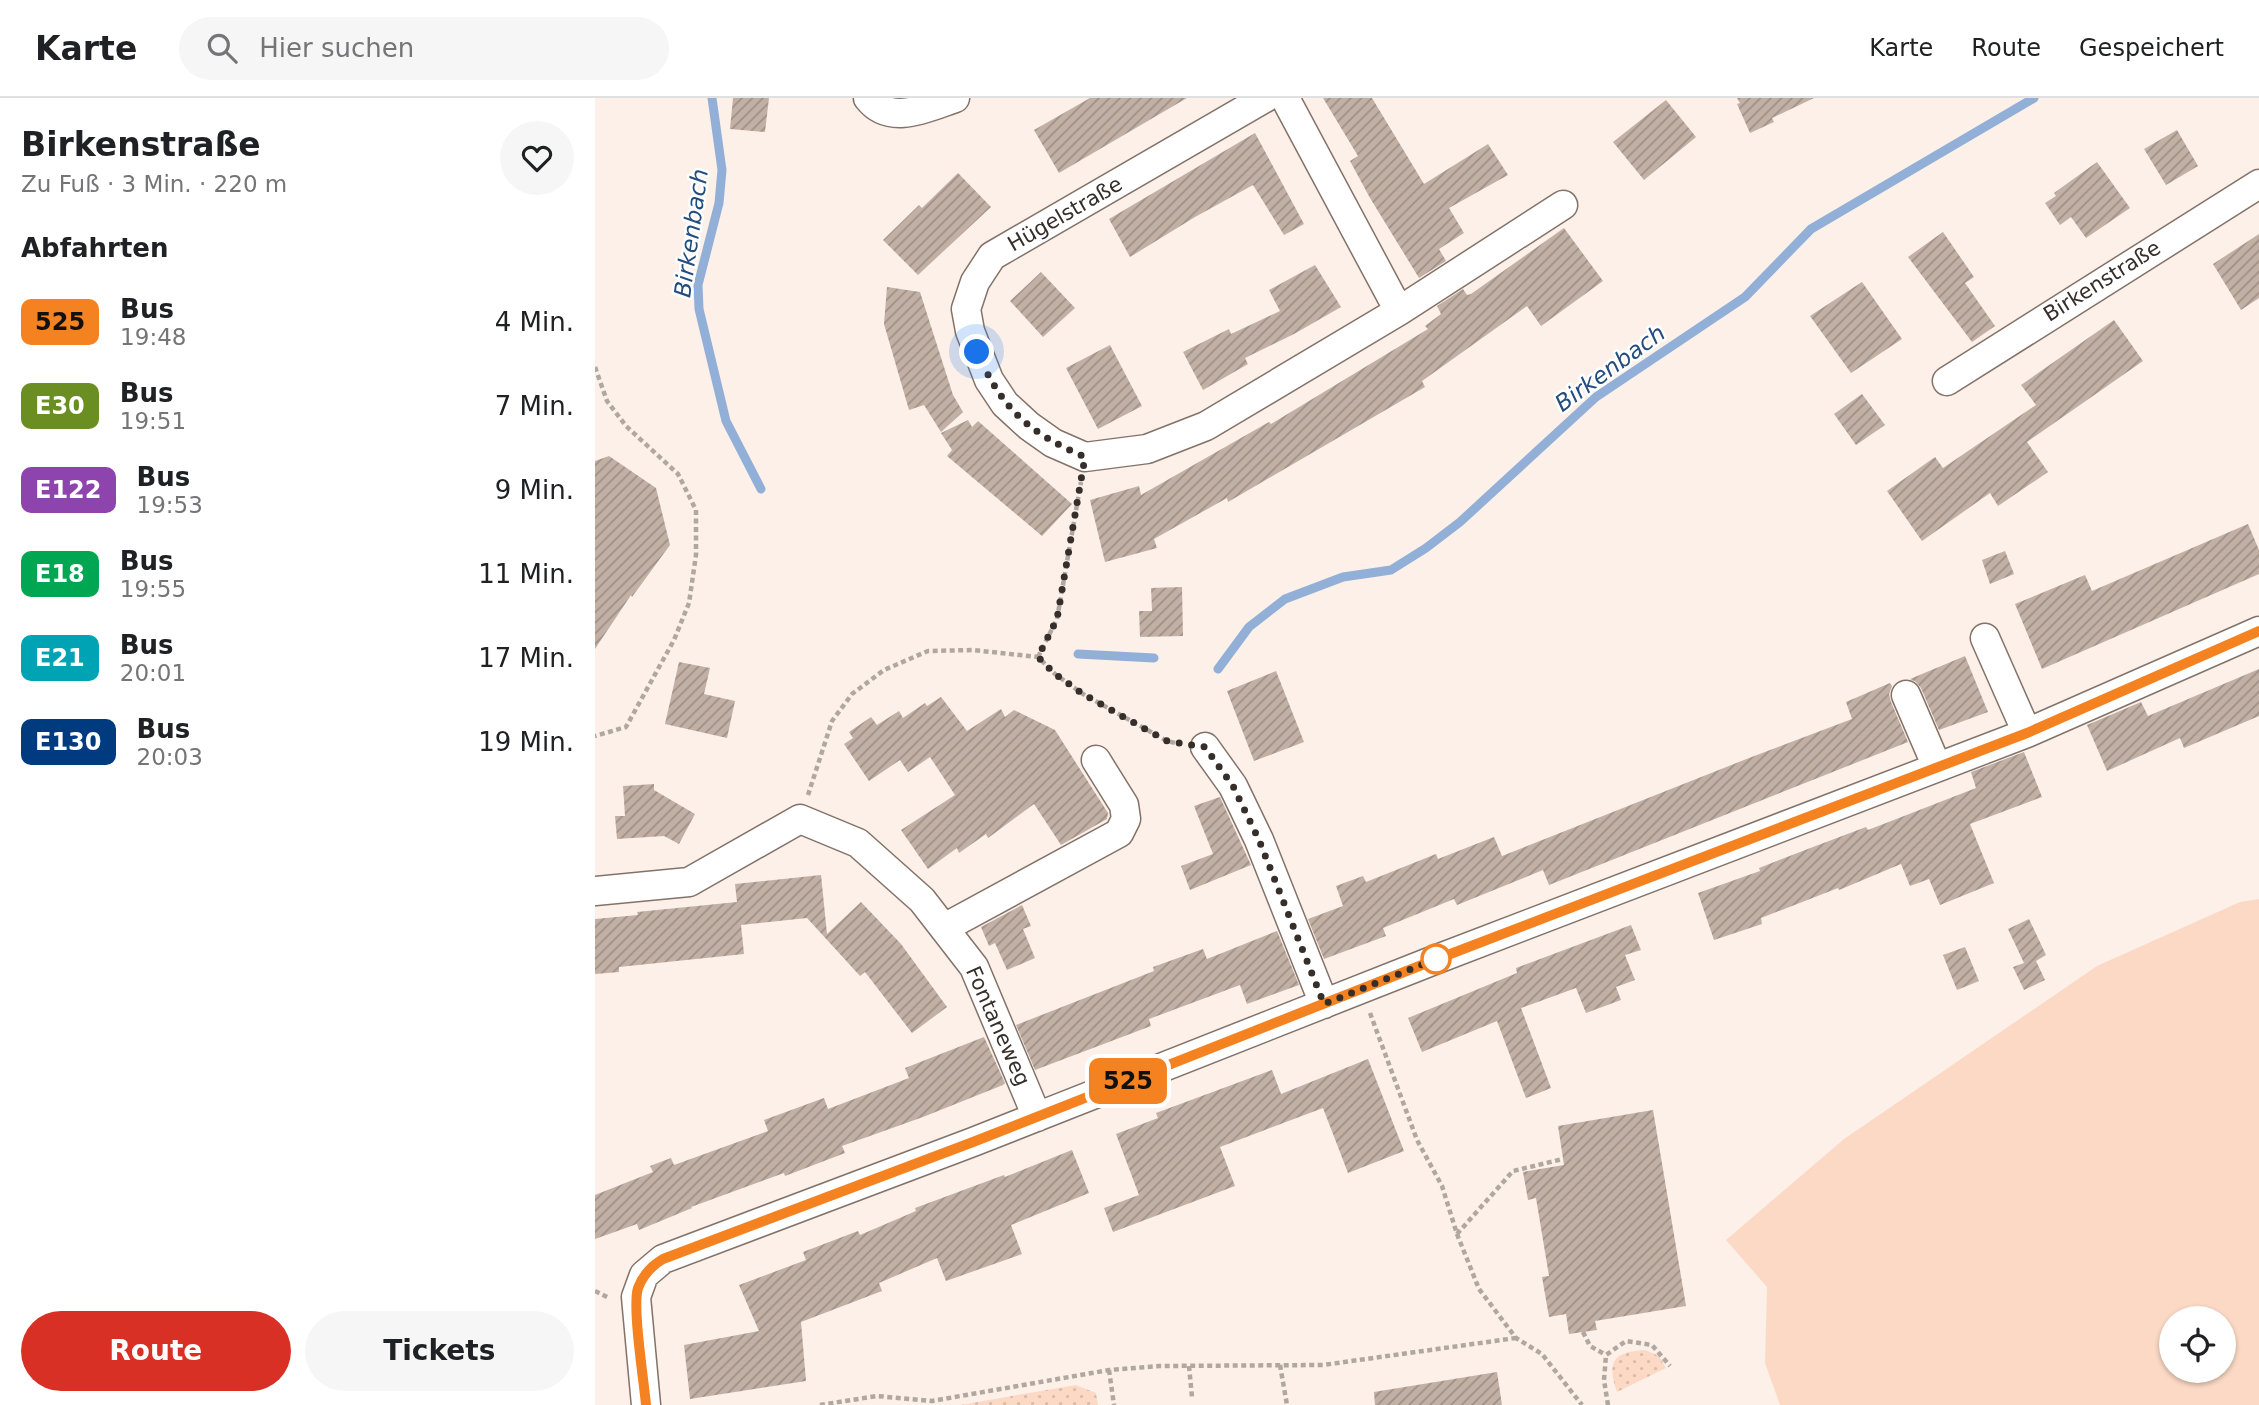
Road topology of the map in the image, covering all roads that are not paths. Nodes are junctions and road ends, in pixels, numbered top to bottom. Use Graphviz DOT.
graph roads {
  1 [pos="868,98"];
  2 [pos="954,98"];
  3 [pos="1265,98"];
  4 [pos="1285,98"];
  5 [pos="2259,184"];
  6 [pos="1563,205"];
  7 [pos="1399,311"];
  8 [pos="1947,380"];
  9 [pos="2259,631"];
  10 [pos="1985,638"];
  11 [pos="1906,695"];
  12 [pos="2027,733"];
  13 [pos="1205,747"];
  14 [pos="1096,760"];
  15 [pos="1937,767"];
  16 [pos="595,891"];
  17 [pos="944,928"];
  18 [pos="1324,1004"];
  19 [pos="1037,1117"];
  20 [pos="646,1405"];
  1 -- 2 [label="street"];
  3 -- 7 [label="street, Hügelstraße"];
  4 -- 7 [label="street"];
  5 -- 8 [label="street, Birkenstraße"];
  6 -- 7 [label="street"];
  9 -- 12 [label="street"];
  10 -- 12 [label="street"];
  11 -- 15 [label="street"];
  12 -- 15 [label="street"];
  13 -- 18 [label="street"];
  14 -- 17 [label="street"];
  15 -- 18 [label="street"];
  16 -- 17 [label="street, Fontaneweg"];
  17 -- 19 [label="street, Fontaneweg"];
  18 -- 19 [label="street"];
  19 -- 20 [label="street"];
}
